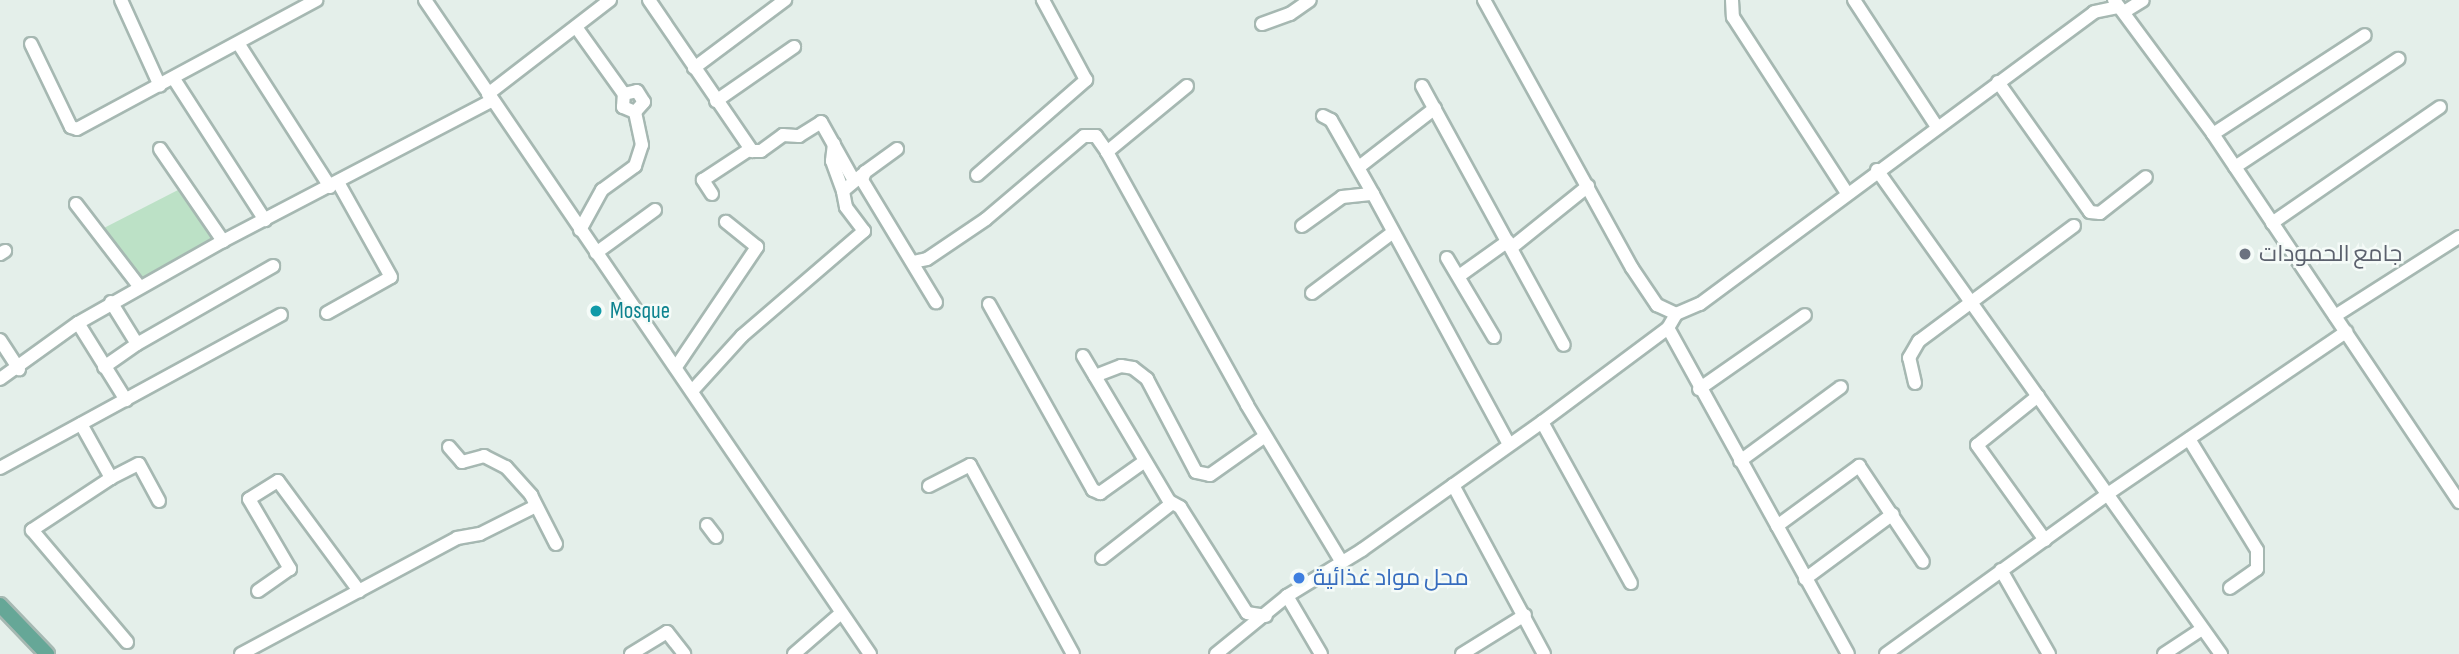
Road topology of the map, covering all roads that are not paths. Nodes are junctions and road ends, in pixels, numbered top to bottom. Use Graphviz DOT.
graph roads {
  1 [pos="121,0"];
  2 [pos="317,0"];
  3 [pos="425,0"];
  4 [pos="610,0"];
  5 [pos="649,0"];
  6 [pos="785,0"];
  7 [pos="1043,0"];
  8 [pos="1310,0"];
  9 [pos="1484,0"];
  10 [pos="1732,0"];
  11 [pos="1854,0"];
  12 [pos="2143,0"];
  13 [pos="2118,6"];
  14 [pos="1262,24"];
  15 [pos="576,27"];
  16 [pos="2365,35"];
  17 [pos="238,43"];
  18 [pos="32,44"];
  19 [pos="794,47"];
  20 [pos="2398,59"];
  21 [pos="694,68"];
  22 [pos="174,79"];
  23 [pos="1997,82"];
  24 [pos="160,86"];
  25 [pos="1186,86"];
  26 [pos="1422,86"];
  27 [pos="490,97"];
  28 [pos="716,101"];
  29 [pos="2440,107"];
  30 [pos="1435,108"];
  31 [pos="1323,116"];
  32 [pos="1937,127"];
  33 [pos="2213,134"];
  34 [pos="834,144"];
  35 [pos="160,149"];
  36 [pos="750,149"];
  37 [pos="897,149"];
  38 [pos="1107,152"];
  39 [pos="1359,167"];
  40 [pos="2235,167"];
  41 [pos="1877,170"];
  42 [pos="977,175"];
  43 [pos="858,177"];
  44 [pos="2146,177"];
  45 [pos="334,184"];
  46 [pos="1588,186"];
  47 [pos="843,191"];
  48 [pos="1847,193"];
  49 [pos="712,194"];
  50 [pos="1373,194"];
  51 [pos="76,204"];
  52 [pos="655,210"];
  53 [pos="265,220"];
  54 [pos="726,222"];
  55 [pos="2272,223"];
  56 [pos="1303,226"];
  57 [pos="2074,226"];
  58 [pos="580,230"];
  59 [pos="1392,233"];
  60 [pos="223,241"];
  61 [pos="2456,244"];
  62 [pos="1509,245"];
  63 [pos="596,254"];
  64 [pos="1447,258"];
  65 [pos="913,262"];
  66 [pos="273,266"];
  67 [pos="1460,276"];
  68 [pos="139,286"];
  69 [pos="1312,293"];
  70 [pos="111,302"];
  71 [pos="936,302"];
  72 [pos="1969,302"];
  73 [pos="989,304"];
  74 [pos="327,313"];
  75 [pos="1676,314"];
  76 [pos="281,315"];
  77 [pos="1805,315"];
  78 [pos="2335,316"];
  79 [pos="78,323"];
  80 [pos="1668,328"];
  81 [pos="2346,332"];
  82 [pos="1494,337"];
  83 [pos="0,340"];
  84 [pos="137,344"];
  85 [pos="1564,345"];
  86 [pos="1083,356"];
  87 [pos="104,367"];
  88 [pos="676,367"];
  89 [pos="19,369"];
  90 [pos="1095,376"];
  91 [pos="0,379"];
  92 [pos="1914,383"];
  93 [pos="1842,387"];
  94 [pos="1699,388"];
  95 [pos="693,390"];
  96 [pos="2038,396"];
  97 [pos="125,400"];
  98 [pos="1542,422"];
  99 [pos="81,424"];
  100 [pos="1265,436"];
  101 [pos="2189,439"];
  102 [pos="1509,444"];
  103 [pos="449,447"];
  104 [pos="1145,461"];
  105 [pos="1740,461"];
  106 [pos="0,468"];
  107 [pos="111,478"];
  108 [pos="1453,485"];
  109 [pos="929,486"];
  110 [pos="2109,493"];
  111 [pos="159,501"];
  112 [pos="2459,502"];
  113 [pos="1171,504"];
  114 [pos="534,507"];
  115 [pos="1893,514"];
  116 [pos="707,525"];
  117 [pos="1777,526"];
  118 [pos="716,537"];
  119 [pos="2045,540"];
  120 [pos="556,544"];
  121 [pos="1101,558"];
  122 [pos="1341,561"];
  123 [pos="1923,562"];
  124 [pos="2001,570"];
  125 [pos="1805,579"];
  126 [pos="1631,583"];
  127 [pos="2230,588"];
  128 [pos="258,591"];
  129 [pos="359,591"];
  130 [pos="1287,596"];
  131 [pos="0,606"];
  132 [pos="840,614"];
  133 [pos="1525,615"];
  134 [pos="1266,617"];
  135 [pos="2202,629"];
  136 [pos="127,642"];
  137 [pos="47,654"];
  138 [pos="241,654"];
  139 [pos="631,654"];
  140 [pos="684,654"];
  141 [pos="794,654"];
  142 [pos="870,654"];
  143 [pos="1073,654"];
  144 [pos="1216,654"];
  145 [pos="1321,654"];
  146 [pos="1462,654"];
  147 [pos="1544,654"];
  148 [pos="1848,654"];
  149 [pos="1886,654"];
  150 [pos="2049,654"];
  151 [pos="2164,654"];
  152 [pos="2221,654"];
  1 -- 24 [label="street"];
  2 -- 17 [label="street"];
  3 -- 27 [label="street"];
  4 -- 15 [label="street"];
  5 -- 21 [label="street"];
  6 -- 21 [label="street"];
  7 -- 42 [label="street"];
  8 -- 14 [label="street"];
  9 -- 46 [label="street"];
  10 -- 48 [label="street"];
  11 -- 32 [label="street"];
  12 -- 13 [label="street"];
  13 -- 23 [label="street"];
  13 -- 33 [label="street"];
  15 -- 27 [label="street"];
  15 -- 58 [label="street"];
  16 -- 33 [label="street"];
  17 -- 22 [label="street"];
  17 -- 45 [label="street"];
  18 -- 24 [label="street"];
  19 -- 28 [label="street"];
  20 -- 40 [label="street"];
  21 -- 28 [label="street"];
  22 -- 24 [label="street"];
  22 -- 53 [label="street"];
  23 -- 32 [label="street"];
  23 -- 44 [label="street"];
  25 -- 38 [label="street"];
  26 -- 30 [label="street"];
  27 -- 45 [label="street"];
  27 -- 58 [label="street"];
  28 -- 36 [label="street"];
  29 -- 55 [label="street"];
  30 -- 39 [label="street"];
  30 -- 62 [label="street"];
  31 -- 39 [label="street"];
  32 -- 41 [label="street"];
  33 -- 40 [label="street"];
  34 -- 36 [label="street"];
  34 -- 43 [label="street"];
  34 -- 47 [label="street"];
  35 -- 60 [label="street"];
  36 -- 49 [label="street"];
  37 -- 43 [label="street"];
  38 -- 65 [label="street"];
  38 -- 100 [label="street"];
  39 -- 50 [label="street"];
  40 -- 55 [label="street"];
  41 -- 48 [label="street"];
  41 -- 72 [label="street"];
  43 -- 47 [label="street"];
  43 -- 65 [label="street"];
  45 -- 53 [label="street"];
  45 -- 74 [label="street"];
  46 -- 62 [label="street"];
  46 -- 75 [label="street"];
  47 -- 95 [label="street"];
  48 -- 75 [label="street"];
  50 -- 56 [label="street"];
  50 -- 59 [label="street"];
  51 -- 68 [label="street"];
  52 -- 63 [label="street"];
  53 -- 60 [label="street"];
  54 -- 88 [label="street"];
  55 -- 78 [label="street"];
  57 -- 72 [label="street"];
  58 -- 63 [label="street"];
  59 -- 69 [label="street"];
  59 -- 102 [label="street"];
  60 -- 68 [label="street"];
  61 -- 78 [label="street"];
  62 -- 67 [label="street"];
  62 -- 85 [label="street"];
  63 -- 88 [label="street"];
  64 -- 67 [label="street"];
  65 -- 71 [label="street"];
  66 -- 84 [label="street"];
  67 -- 82 [label="street"];
  68 -- 70 [label="street"];
  70 -- 79 [label="street"];
  70 -- 84 [label="street"];
  72 -- 92 [label="street"];
  72 -- 96 [label="street"];
  73 -- 104 [label="street"];
  75 -- 80 [label="street"];
  76 -- 97 [label="street"];
  77 -- 94 [label="street"];
  78 -- 81 [label="street"];
  79 -- 87 [label="street"];
  79 -- 89 [label="street"];
  80 -- 94 [label="street"];
  80 -- 98 [label="street"];
  81 -- 101 [label="street"];
  81 -- 112 [label="street"];
  83 -- 89 [label="street"];
  84 -- 87 [label="street"];
  86 -- 90 [label="street"];
  87 -- 97 [label="street"];
  88 -- 95 [label="street"];
  89 -- 91 [label="street"];
  90 -- 100 [label="street"];
  90 -- 104 [label="street"];
  93 -- 105 [label="street"];
  94 -- 105 [label="street"];
  95 -- 132 [label="street"];
  96 -- 110 [label="street"];
  96 -- 119 [label="street"];
  97 -- 99 [label="street"];
  98 -- 102 [label="street"];
  98 -- 126 [label="street"];
  99 -- 106 [label="street"];
  99 -- 107 [label="street"];
  100 -- 122 [label="street"];
  101 -- 110 [label="street"];
  101 -- 127 [label="street"];
  102 -- 108 [label="street"];
  103 -- 114 [label="street"];
  104 -- 113 [label="street"];
  105 -- 117 [label="street"];
  107 -- 111 [label="street"];
  107 -- 136 [label="street"];
  108 -- 122 [label="street"];
  108 -- 133 [label="street"];
  109 -- 143 [label="street"];
  110 -- 119 [label="street"];
  110 -- 135 [label="street"];
  113 -- 121 [label="street"];
  113 -- 134 [label="street"];
  114 -- 120 [label="street"];
  114 -- 129 [label="street"];
  115 -- 117 [label="street"];
  115 -- 123 [label="street"];
  115 -- 125 [label="street"];
  116 -- 118 [label="street"];
  117 -- 125 [label="street"];
  119 -- 124 [label="street"];
  122 -- 130 [label="street"];
  124 -- 149 [label="street"];
  124 -- 150 [label="street"];
  125 -- 148 [label="street"];
  128 -- 129 [label="street"];
  129 -- 138 [label="street"];
  130 -- 134 [label="street"];
  130 -- 145 [label="street"];
  131 -- 137 [label="main road"];
  132 -- 141 [label="street"];
  132 -- 142 [label="street"];
  133 -- 146 [label="street"];
  133 -- 147 [label="street"];
  134 -- 144 [label="street"];
  135 -- 151 [label="street"];
  135 -- 152 [label="street"];
  139 -- 140 [label="street"];
}
